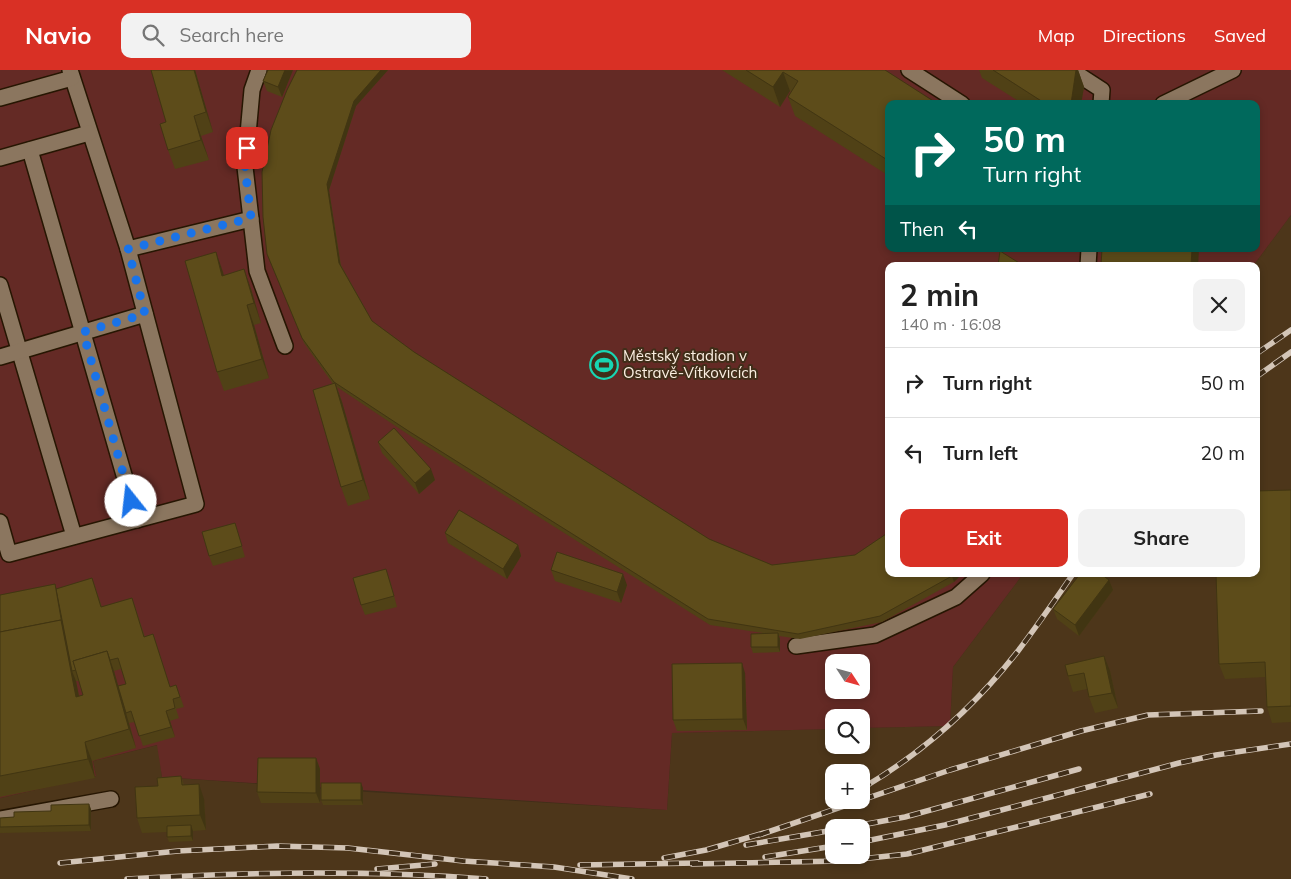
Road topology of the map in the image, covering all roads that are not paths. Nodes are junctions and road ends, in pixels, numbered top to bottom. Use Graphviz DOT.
graph roads {
  1 [pos="259,70"];
  2 [pos="909,70"];
  3 [pos="1071,70"];
  4 [pos="1233,70"];
  5 [pos="71,74"];
  6 [pos="0,98"];
  7 [pos="956,100"];
  8 [pos="1101,100"];
  9 [pos="1171,100"];
  10 [pos="89,133"];
  11 [pos="30,150"];
  12 [pos="0,158"];
  13 [pos="251,218"];
  14 [pos="128,249"];
  15 [pos="0,285"];
  16 [pos="145,314"];
  17 [pos="83,332"];
  18 [pos="285,346"];
  19 [pos="20,352"];
  20 [pos="0,357"];
  21 [pos="137,520"];
  22 [pos="0,522"];
  23 [pos="74,536"];
  24 [pos="979,577"];
  25 [pos="796,646"];
  26 [pos="111,799"];
  27 [pos="0,819"];
  1 -- 13 [label="lane"];
  2 -- 7 [label="lane"];
  3 -- 8 [label="lane"];
  4 -- 9 [label="lane"];
  5 -- 6 [label="lane"];
  5 -- 10 [label="lane"];
  10 -- 11 [label="lane"];
  10 -- 14 [label="lane"];
  11 -- 12 [label="lane"];
  11 -- 17 [label="lane"];
  13 -- 14 [label="lane"];
  13 -- 18 [label="lane"];
  14 -- 16 [label="lane"];
  15 -- 19 [label="lane"];
  16 -- 17 [label="lane"];
  16 -- 21 [label="lane"];
  17 -- 19 [label="lane"];
  17 -- 21 [label="lane"];
  19 -- 20 [label="lane"];
  19 -- 23 [label="lane"];
  21 -- 23 [label="lane"];
  22 -- 23 [label="lane"];
  24 -- 25 [label="lane"];
  26 -- 27 [label="lane"];
}
